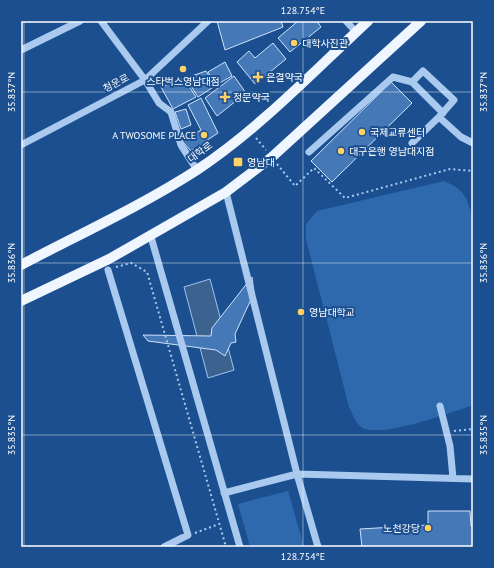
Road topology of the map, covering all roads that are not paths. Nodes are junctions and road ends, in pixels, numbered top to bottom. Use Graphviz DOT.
graph roads {
  1 [pos="80,21"];
  2 [pos="101,21"];
  3 [pos="208,21"];
  4 [pos="346,21"];
  5 [pos="368,21"];
  6 [pos="421,21"];
  7 [pos="356,32"];
  8 [pos="21,50"];
  9 [pos="145,80"];
  10 [pos="412,82"];
  11 [pos="441,115"];
  12 [pos="412,143"];
  13 [pos="473,143"];
  14 [pos="21,145"];
  15 [pos="309,152"];
  16 [pos="197,170"];
  17 [pos="226,192"];
  18 [pos="151,237"];
  19 [pos="21,265"];
  20 [pos="108,270"];
  21 [pos="21,302"];
  22 [pos="440,406"];
  23 [pos="297,474"];
  24 [pos="453,478"];
  25 [pos="473,479"];
  26 [pos="224,493"];
  27 [pos="164,547"];
  28 [pos="240,547"];
  29 [pos="318,547"];
  1 -- 8 [label="street"];
  2 -- 9 [label="street"];
  3 -- 9 [label="street, 청운로"];
  4 -- 7 [label="street"];
  5 -- 7 [label="main road, 대학로"];
  6 -- 17 [label="main road"];
  7 -- 16 [label="main road, 대학로"];
  9 -- 14 [label="street, 청운로"];
  9 -- 16 [label="street"];
  10 -- 11 [label="street"];
  10 -- 11 [label="street"];
  10 -- 15 [label="street"];
  11 -- 12 [label="street"];
  11 -- 13 [label="street"];
  16 -- 19 [label="main road, 대학로"];
  17 -- 18 [label="main road"];
  17 -- 23 [label="street"];
  18 -- 21 [label="main road"];
  18 -- 26 [label="street"];
  20 -- 27 [label="street"];
  22 -- 24 [label="street"];
  23 -- 24 [label="street"];
  23 -- 26 [label="street"];
  23 -- 29 [label="street"];
  24 -- 25 [label="street"];
  26 -- 28 [label="street"];
}
